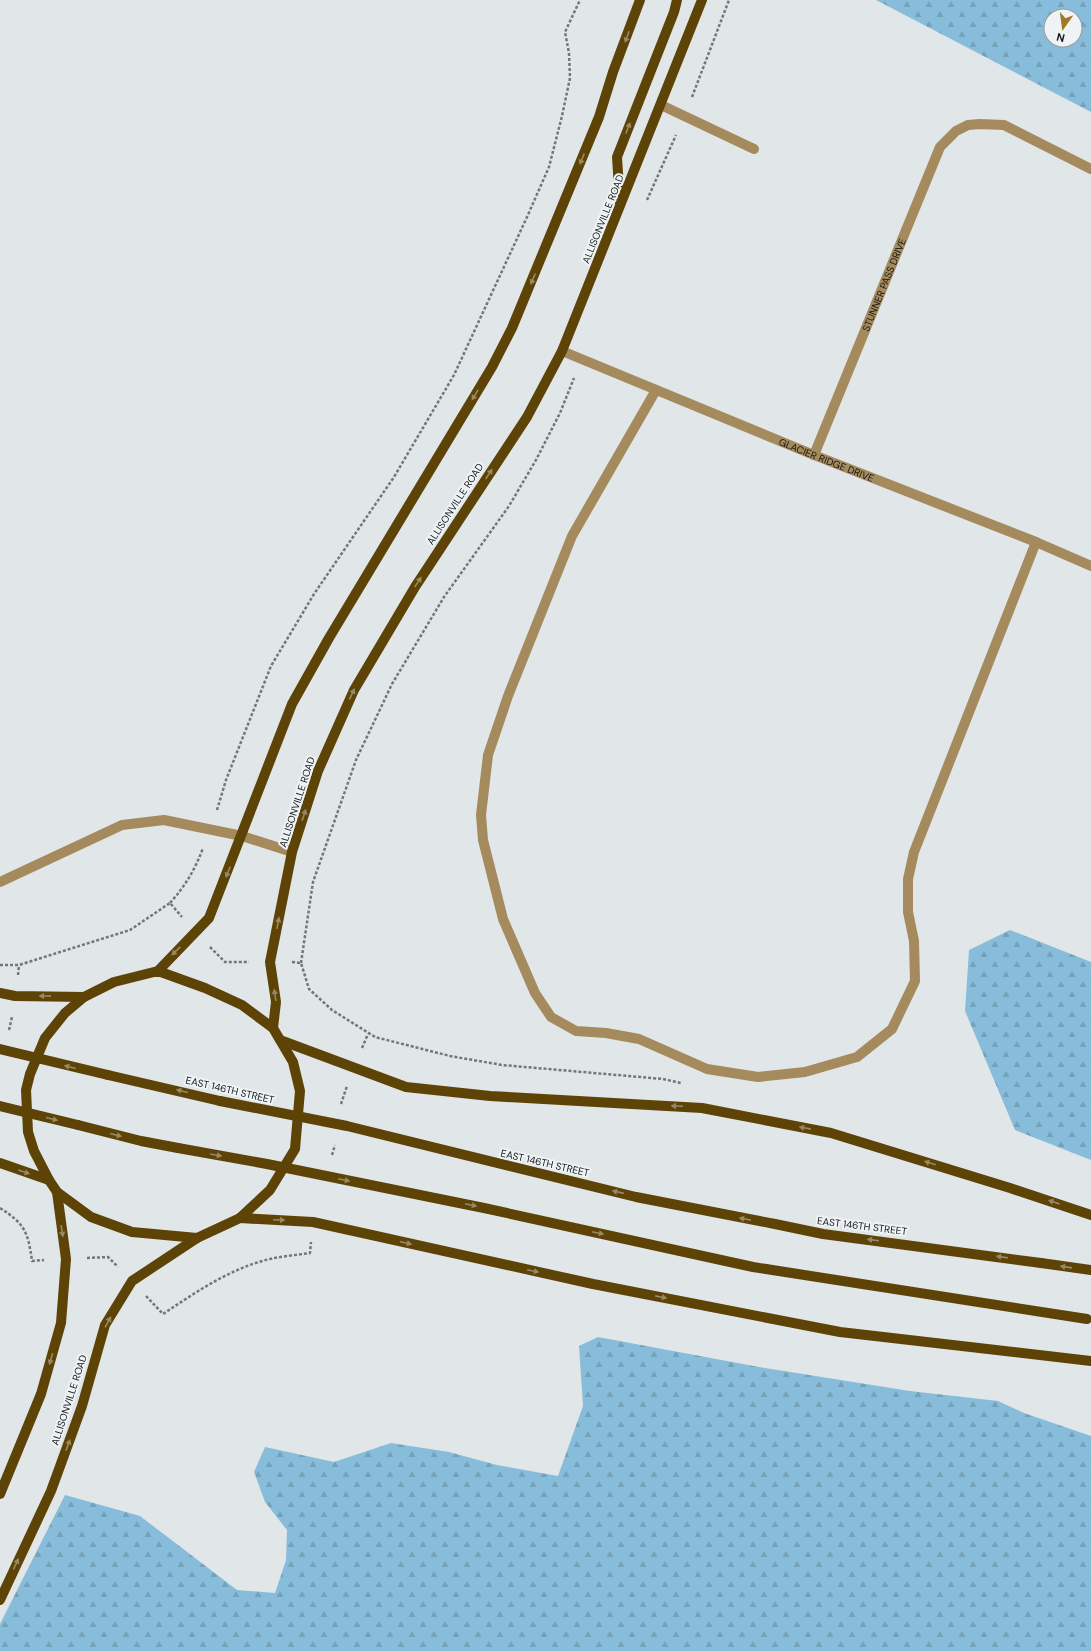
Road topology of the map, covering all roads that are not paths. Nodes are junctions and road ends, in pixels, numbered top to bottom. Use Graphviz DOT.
graph roads {
  1 [pos="640,0"];
  2 [pos="677,0"];
  3 [pos="702,0"];
  4 [pos="661,105"];
  5 [pos="754,149"];
  6 [pos="1091,169"];
  7 [pos="621,206"];
  8 [pos="562,351"];
  9 [pos="656,390"];
  10 [pos="814,455"];
  11 [pos="1036,542"];
  12 [pos="1091,566"];
  13 [pos="242,836"];
  14 [pos="292,852"];
  15 [pos="0,882"];
  16 [pos="158,971"];
  17 [pos="0,993"];
  18 [pos="84,997"];
  19 [pos="273,1028"];
  20 [pos="280,1040"];
  21 [pos="0,1049"];
  22 [pos="0,1106"];
  23 [pos="0,1163"];
  24 [pos="48,1180"];
  25 [pos="57,1192"];
  26 [pos="1091,1215"];
  27 [pos="240,1218"];
  28 [pos="197,1238"];
  29 [pos="1091,1270"];
  30 [pos="1089,1319"];
  31 [pos="1091,1361"];
  32 [pos="0,1494"];
  33 [pos="0,1600"];
  1 -- 13 [label="main road, one-way"];
  7 -- 2 [label="main road, one-way"];
  3 -- 4 [label="main road, ALLISONVILLE ROAD"];
  4 -- 5 [label="street"];
  4 -- 7 [label="main road, ALLISONVILLE ROAD"];
  6 -- 10 [label="street, STUNNER PASS DRIVE"];
  7 -- 8 [label="main road, ALLISONVILLE ROAD"];
  8 -- 9 [label="street, GLACIER RIDGE DRIVE"];
  14 -- 8 [label="main road, ALLISONVILLE ROAD, one-way"];
  9 -- 10 [label="street, GLACIER RIDGE DRIVE"];
  9 -- 11 [label="street"];
  10 -- 11 [label="street, GLACIER RIDGE DRIVE"];
  11 -- 12 [label="street, GLACIER RIDGE DRIVE"];
  13 -- 14 [label="street"];
  13 -- 15 [label="street"];
  13 -- 16 [label="main road, one-way"];
  19 -- 14 [label="main road, ALLISONVILLE ROAD, one-way"];
  16 -- 18 [label="main road"];
  16 -- 19 [label="main road"];
  18 -- 17 [label="main road, one-way"];
  18 -- 24 [label="main road"];
  19 -- 20 [label="main road"];
  26 -- 20 [label="main road, one-way"];
  20 -- 27 [label="main road"];
  29 -- 21 [label="main road, EAST 146TH STREET, one-way, bridge"];
  22 -- 30 [label="main road, one-way, bridge"];
  23 -- 24 [label="main road, one-way"];
  24 -- 25 [label="main road"];
  25 -- 28 [label="main road"];
  25 -- 32 [label="main road, one-way"];
  27 -- 28 [label="main road, ALLISONVILLE ROAD"];
  27 -- 31 [label="main road, one-way"];
  33 -- 28 [label="main road, ALLISONVILLE ROAD, one-way"];
}
